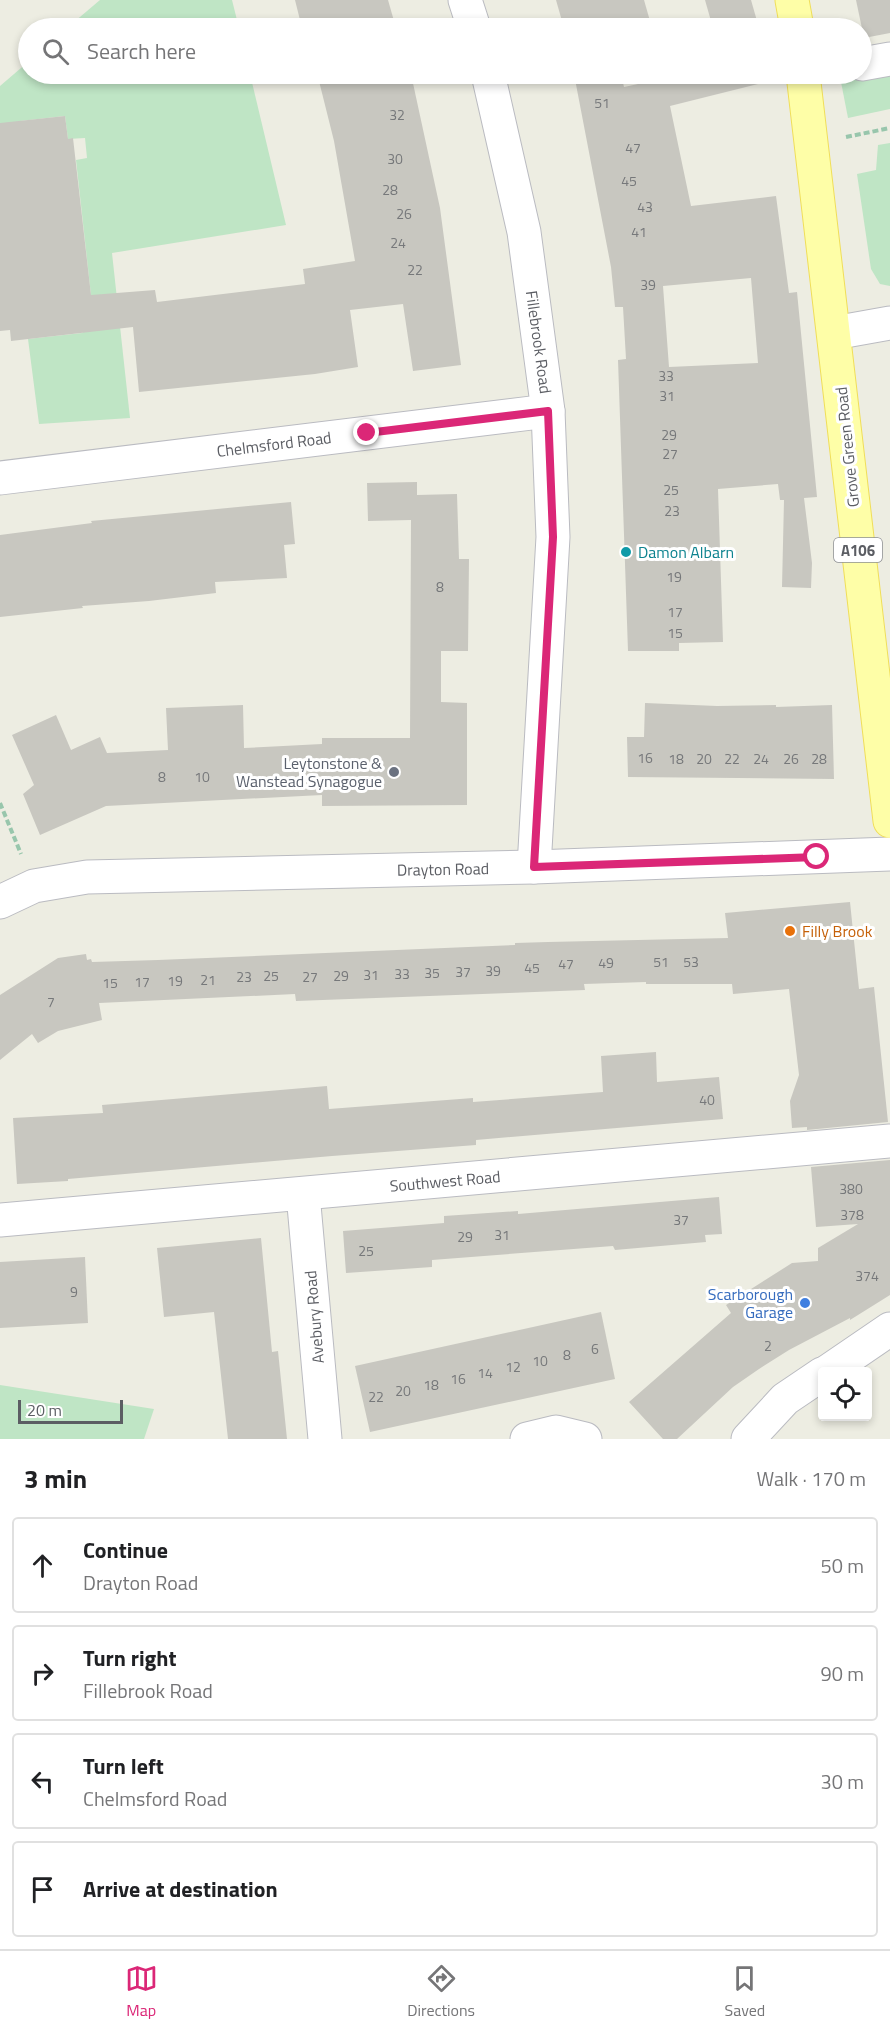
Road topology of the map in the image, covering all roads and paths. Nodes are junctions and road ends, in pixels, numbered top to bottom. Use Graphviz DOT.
graph roads {
  1 [pos="465,0"];
  2 [pos="792,0"];
  3 [pos="471,18"];
  4 [pos="795,18"];
  5 [pos="890,59"];
  6 [pos="872,62"];
  7 [pos="490,84"];
  8 [pos="807,84"];
  9 [pos="890,128"];
  10 [pos="836,138"];
  11 [pos="890,323"];
  12 [pos="834,333"];
  13 [pos="548,411"];
  14 [pos="0,478"];
  15 [pos="0,803"];
  16 [pos="890,821"];
  17 [pos="890,854"];
  18 [pos="534,867"];
  19 [pos="34,886"];
  20 [pos="0,903"];
  21 [pos="890,1141"];
  22 [pos="303,1194"];
  23 [pos="0,1220"];
  24 [pos="890,1329"];
  25 [pos="833,1367"];
  26 [pos="818,1377"];
  27 [pos="325,1439"];
  28 [pos="527,1439"];
  29 [pos="585,1439"];
  30 [pos="748,1439"];
  1 -- 3 [label="street"];
  2 -- 4 [label="main road"];
  5 -- 6 [label="street"];
  7 -- 13 [label="street, Fillebrook Road"];
  8 -- 12 [label="main road, Grove Green Road / A106"];
  9 -- 10 [label="path"];
  11 -- 12 [label="street"];
  12 -- 16 [label="main road, Grove Green Road / A106"];
  13 -- 14 [label="street, Chelmsford Road"];
  13 -- 18 [label="street, Fillebrook Road"];
  15 -- 19 [label="path"];
  17 -- 18 [label="street, Drayton Road"];
  18 -- 19 [label="street, Drayton Road"];
  19 -- 20 [label="street, Drayton Road"];
  21 -- 22 [label="street, Southwest Road"];
  22 -- 23 [label="street, Southwest Road"];
  22 -- 27 [label="street, Avebury Road"];
  24 -- 25 [label="street"];
  26 -- 30 [label="street"];
  28 -- 29 [label="street"];
}
